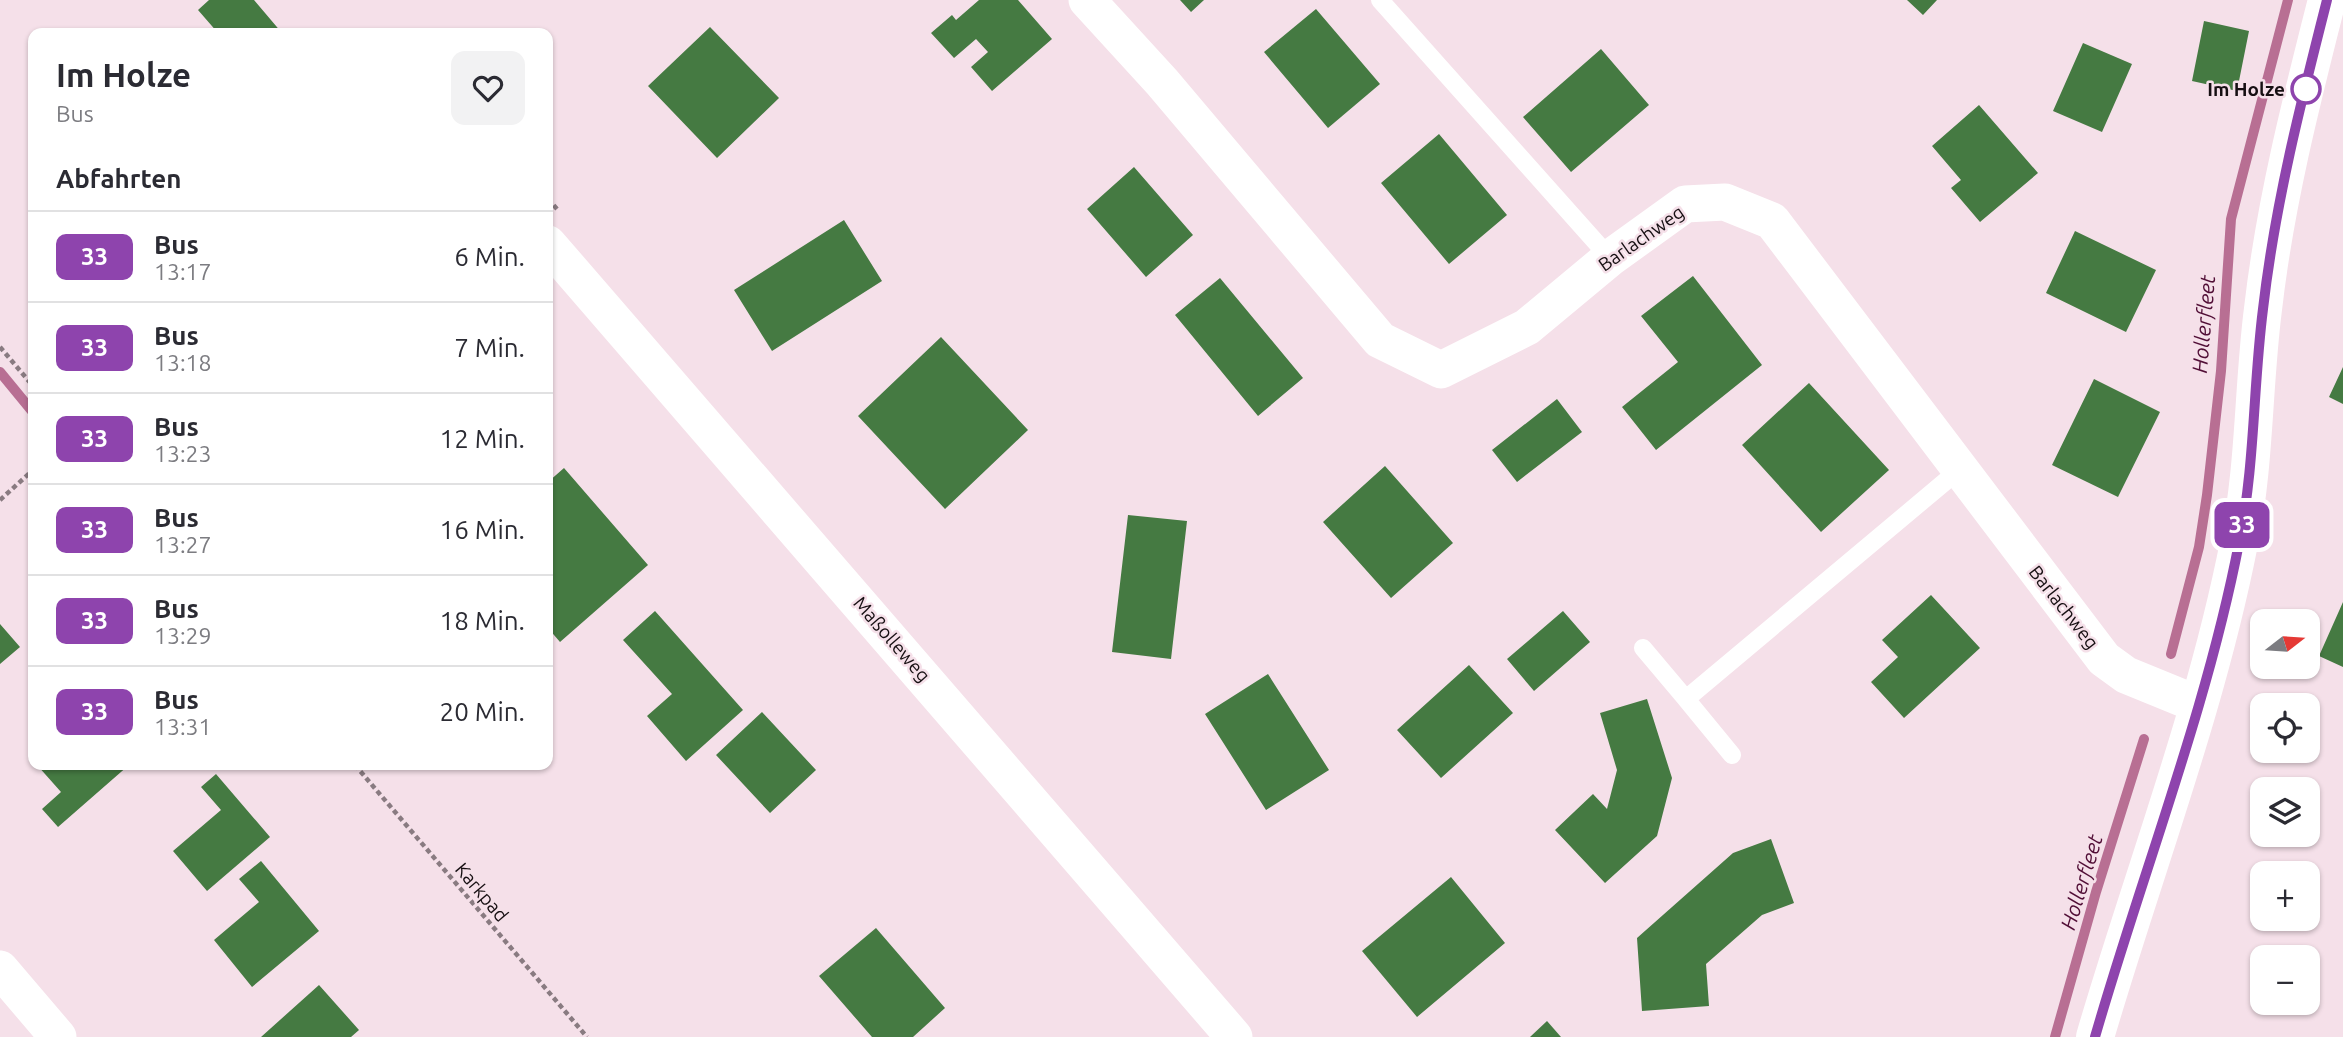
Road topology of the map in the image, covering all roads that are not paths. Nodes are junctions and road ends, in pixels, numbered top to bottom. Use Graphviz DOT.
graph roads {
  1 [pos="1087,0"];
  2 [pos="1380,0"];
  3 [pos="2327,0"];
  4 [pos="553,250"];
  5 [pos="1610,258"];
  6 [pos="1959,470"];
  7 [pos="1643,648"];
  8 [pos="1686,699"];
  9 [pos="2197,704"];
  10 [pos="1732,755"];
  11 [pos="0,969"];
  12 [pos="58,1037"];
  13 [pos="1234,1037"];
  14 [pos="2095,1037"];
  1 -- 5 [label="street, Barlachweg"];
  2 -- 5 [label="lane"];
  3 -- 9 [label="street"];
  4 -- 13 [label="street, Maßolleweg"];
  5 -- 6 [label="street, Barlachweg"];
  6 -- 8 [label="lane"];
  6 -- 9 [label="street, Barlachweg"];
  7 -- 8 [label="lane"];
  8 -- 10 [label="lane"];
  9 -- 14 [label="street"];
  11 -- 12 [label="street"];
}
